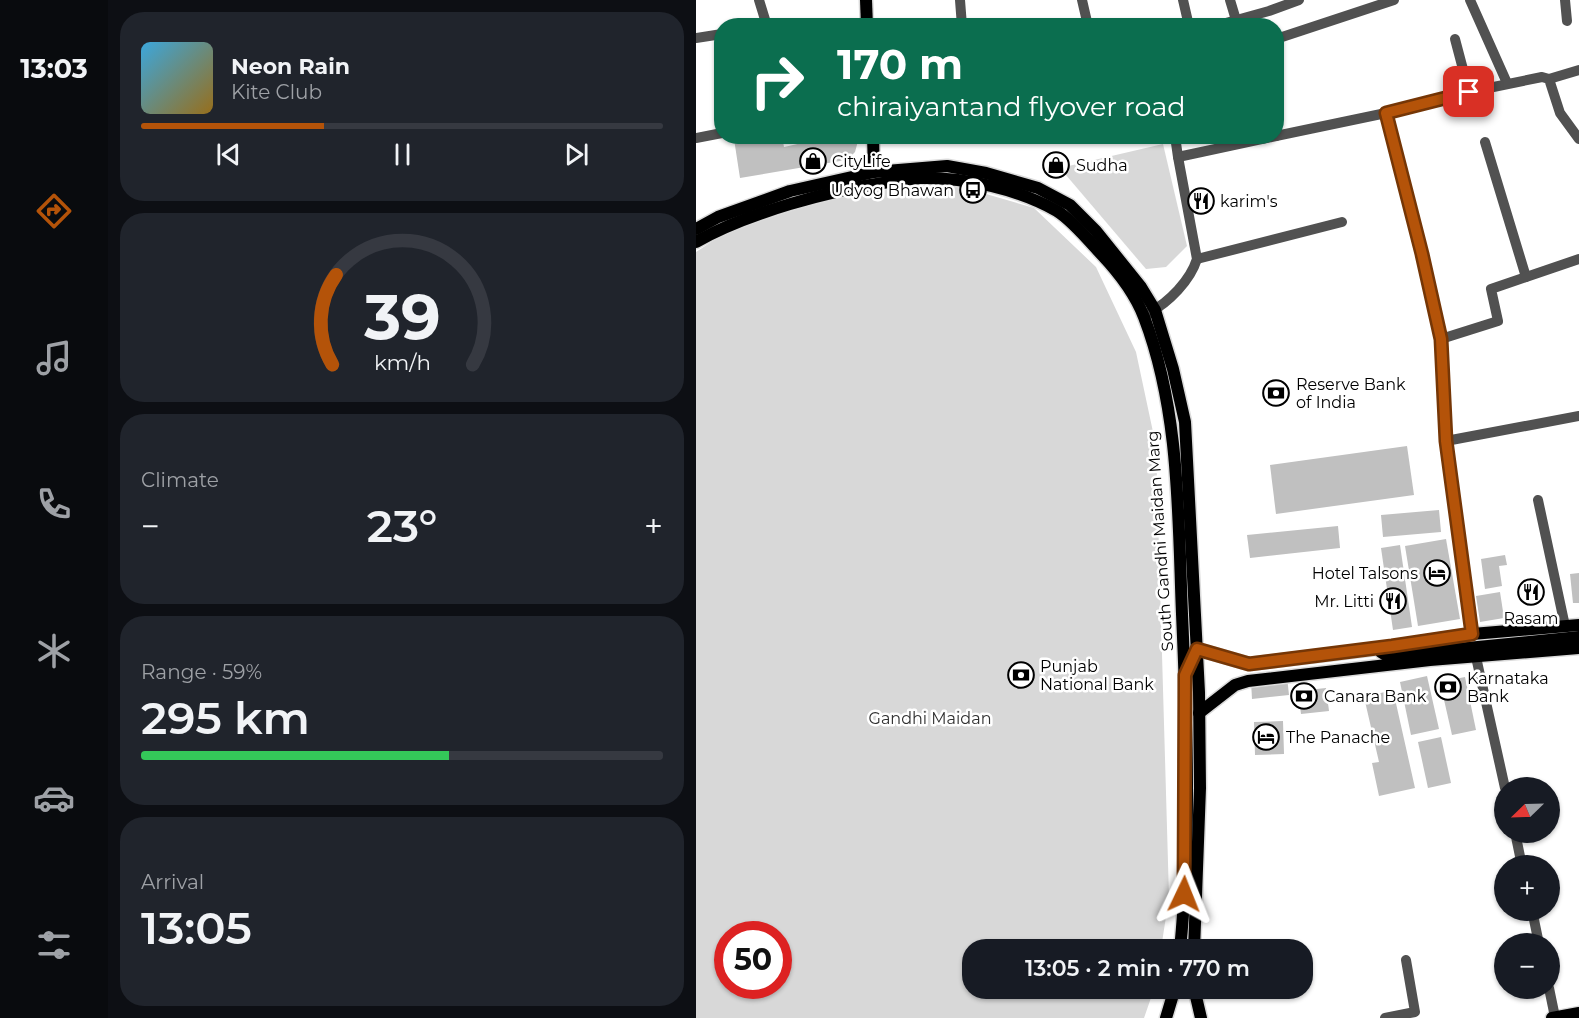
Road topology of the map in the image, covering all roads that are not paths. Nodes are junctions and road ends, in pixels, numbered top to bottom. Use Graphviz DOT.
graph roads {
  1 [pos="759,0"];
  2 [pos="866,0"];
  3 [pos="960,0"];
  4 [pos="1082,0"];
  5 [pos="1183,0"];
  6 [pos="1230,0"];
  7 [pos="1299,0"];
  8 [pos="1394,0"];
  9 [pos="1470,0"];
  10 [pos="1565,0"];
  11 [pos="765,18"];
  12 [pos="867,18"];
  13 [pos="961,18"];
  14 [pos="1086,18"];
  15 [pos="1187,18"];
  16 [pos="1235,18"];
  17 [pos="1243,18"];
  18 [pos="1567,21"];
  19 [pos="714,35"];
  20 [pos="1284,36"];
  21 [pos="696,38"];
  22 [pos="1455,39"];
  23 [pos="1579,70"];
  24 [pos="1549,79"];
  25 [pos="1507,83"];
  26 [pos="1469,92"];
  27 [pos="1386,113"];
  28 [pos="1284,134"];
  29 [pos="714,135"];
  30 [pos="696,138"];
  31 [pos="1579,139"];
  32 [pos="1485,142"];
  33 [pos="873,144"];
  34 [pos="1176,144"];
  35 [pos="1239,144"];
  36 [pos="1178,157"];
  37 [pos="874,178"];
  38 [pos="1342,222"];
  39 [pos="696,229"];
  40 [pos="696,242"];
  41 [pos="1197,259"];
  42 [pos="1579,259"];
  43 [pos="1526,277"];
  44 [pos="1149,313"];
  45 [pos="1441,339"];
  46 [pos="1579,416"];
  47 [pos="1446,441"];
  48 [pos="1538,500"];
  49 [pos="1579,625"];
  50 [pos="1565,626"];
  51 [pos="1472,634"];
  52 [pos="1579,637"];
  53 [pos="1375,648"];
  54 [pos="1579,648"];
  55 [pos="1197,649"];
  56 [pos="1391,655"];
  57 [pos="1476,657"];
  58 [pos="1374,666"];
  59 [pos="1185,675"];
  60 [pos="1199,713"];
  61 [pos="1503,777"];
  62 [pos="1181,939"];
  63 [pos="1194,939"];
  64 [pos="1406,960"];
  65 [pos="1172,999"];
  66 [pos="1197,999"];
  67 [pos="1551,999"];
  68 [pos="1579,1013"];
  69 [pos="1166,1018"];
  70 [pos="1201,1018"];
  71 [pos="1385,1018"];
  72 [pos="1554,1018"];
  1 -- 11 [label="street"];
  2 -- 12 [label="main road"];
  3 -- 13 [label="street"];
  4 -- 14 [label="street"];
  5 -- 15 [label="street"];
  6 -- 16 [label="street"];
  7 -- 17 [label="street"];
  8 -- 20 [label="street"];
  9 -- 25 [label="street"];
  10 -- 18 [label="street"];
  19 -- 21 [label="street"];
  22 -- 26 [label="street"];
  23 -- 24 [label="street"];
  24 -- 25 [label="street"];
  24 -- 31 [label="street"];
  25 -- 26 [label="street"];
  26 -- 27 [label="street"];
  27 -- 28 [label="street"];
  27 -- 45 [label="street"];
  29 -- 30 [label="street"];
  32 -- 43 [label="street"];
  33 -- 37 [label="main road"];
  34 -- 36 [label="street"];
  35 -- 36 [label="street"];
  36 -- 41 [label="street"];
  37 -- 39 [label="main road"];
  37 -- 40 [label="main road"];
  37 -- 44 [label="main road, South Gandhi Maidan Marg"];
  38 -- 41 [label="street"];
  41 -- 44 [label="street"];
  42 -- 43 [label="street"];
  43 -- 45 [label="street"];
  44 -- 55 [label="main road"];
  44 -- 59 [label="main road, South Gandhi Maidan Marg"];
  45 -- 47 [label="street"];
  46 -- 47 [label="street"];
  47 -- 51 [label="street"];
  48 -- 50 [label="street"];
  49 -- 50 [label="main road"];
  50 -- 51 [label="main road"];
  51 -- 53 [label="main road"];
  52 -- 56 [label="main road"];
  53 -- 55 [label="main road"];
  53 -- 56 [label="main road"];
  54 -- 57 [label="main road"];
  55 -- 59 [label="main road"];
  55 -- 60 [label="main road"];
  56 -- 58 [label="main road"];
  57 -- 58 [label="main road"];
  57 -- 61 [label="street"];
  58 -- 60 [label="main road"];
  59 -- 62 [label="main road, South Gandhi Maidan Marg"];
  60 -- 63 [label="main road"];
  64 -- 71 [label="street"];
  65 -- 69 [label="main road"];
  66 -- 70 [label="main road"];
  67 -- 72 [label="street"];
  68 -- 72 [label="main road"];
}
